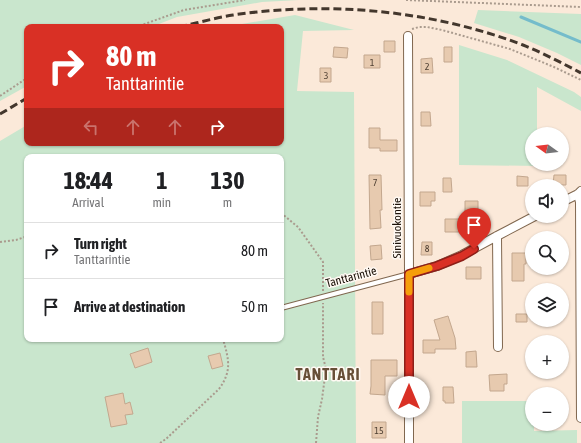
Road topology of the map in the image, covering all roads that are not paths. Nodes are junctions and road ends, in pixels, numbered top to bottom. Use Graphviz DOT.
graph roads {
  1 [pos="408,36"];
  2 [pos="580,192"];
  3 [pos="569,198"];
  4 [pos="525,221"];
  5 [pos="497,236"];
  6 [pos="409,274"];
  7 [pos="284,307"];
  8 [pos="498,346"];
  9 [pos="581,418"];
  10 [pos="409,443"];
  1 -- 6 [label="street, Sinivuokontie"];
  2 -- 3 [label="street"];
  2 -- 9 [label="street"];
  4 -- 5 [label="street, Tanttarintie"];
  5 -- 6 [label="street, Tanttarintie"];
  5 -- 8 [label="street"];
  6 -- 7 [label="lane, Tanttarintie"];
  6 -- 10 [label="street, Sinivuokontie"];
}
